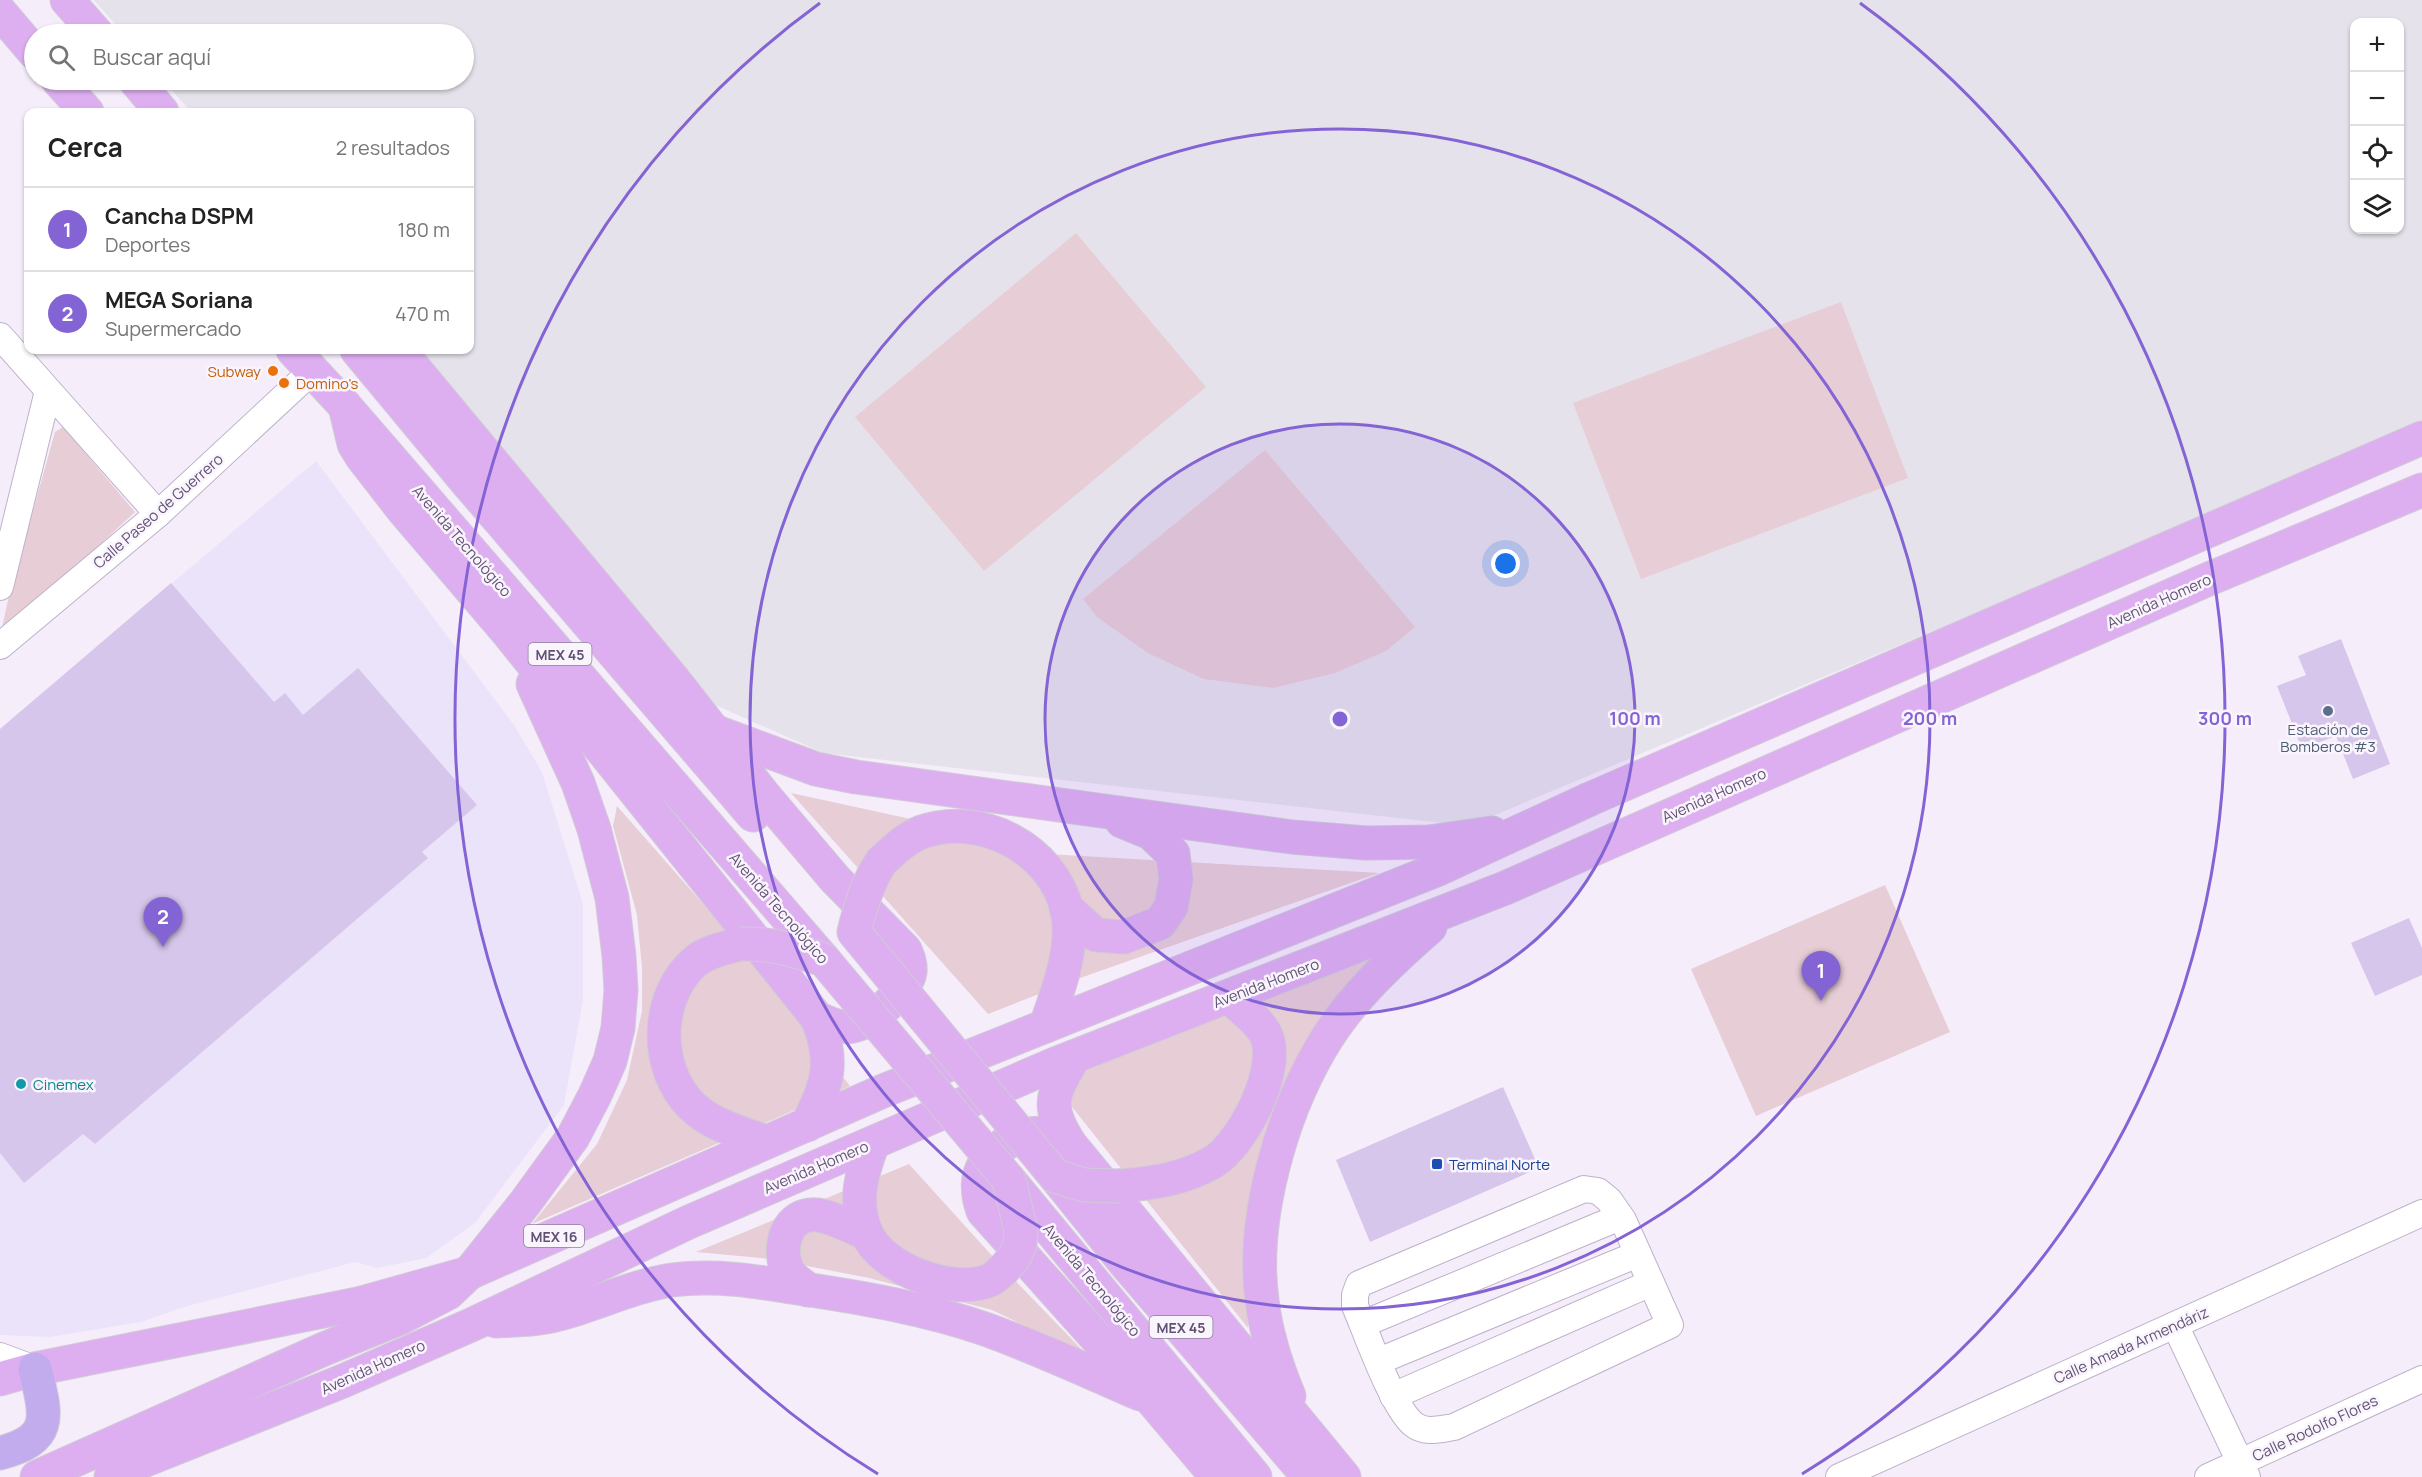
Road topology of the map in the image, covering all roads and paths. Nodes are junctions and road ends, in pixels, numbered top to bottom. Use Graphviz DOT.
graph roads {
  1 [pos="67,0"];
  2 [pos="0,12"];
  3 [pos="88,24"];
  4 [pos="24,40"];
  5 [pos="67,90"];
  6 [pos="143,90"];
  7 [pos="83,108"];
  8 [pos="159,108"];
  9 [pos="0,336"];
  10 [pos="360,354"];
  11 [pos="402,354"];
  12 [pos="302,360"];
  13 [pos="48,391"];
  14 [pos="345,406"];
  15 [pos="2422,438"];
  16 [pos="2422,490"];
  17 [pos="158,514"];
  18 [pos="0,587"];
  19 [pos="509,634"];
  20 [pos="0,646"];
  21 [pos="716,732"];
  22 [pos="1590,798"];
  23 [pos="1067,806"];
  24 [pos="1523,829"];
  25 [pos="1606,842"];
  26 [pos="1066,908"];
  27 [pos="1448,911"];
  28 [pos="854,932"];
  29 [pos="824,960"];
  30 [pos="1229,997"];
  31 [pos="817,1018"];
  32 [pos="1037,1030"];
  33 [pos="1064,1061"];
  34 [pos="807,1125"];
  35 [pos="766,1142"];
  36 [pos="873,1143"];
  37 [pos="1070,1144"];
  38 [pos="1054,1176"];
  39 [pos="1009,1180"];
  40 [pos="2422,1214"];
  41 [pos="1620,1217"];
  42 [pos="866,1233"];
  43 [pos="1638,1254"];
  44 [pos="470,1273"];
  45 [pos="1651,1283"];
  46 [pos="808,1290"];
  47 [pos="476,1322"];
  48 [pos="1363,1324"];
  49 [pos="2175,1326"];
  50 [pos="0,1356"];
  51 [pos="1379,1361"];
  52 [pos="35,1369"];
  53 [pos="0,1378"];
  54 [pos="2422,1379"];
  55 [pos="1394,1396"];
  56 [pos="1151,1399"];
  57 [pos="267,1412"];
  58 [pos="1300,1423"];
  59 [pos="0,1453"];
  60 [pos="2244,1470"];
  61 [pos="37,1477"];
  62 [pos="111,1477"];
  63 [pos="167,1477"];
  64 [pos="1217,1477"];
  65 [pos="1255,1477"];
  66 [pos="1309,1477"];
  67 [pos="1344,1477"];
  68 [pos="1839,1477"];
  69 [pos="2208,1477"];
  1 -- 3 [label="main road"];
  2 -- 4 [label="main road"];
  5 -- 7 [label="main road"];
  6 -- 8 [label="main road"];
  9 -- 13 [label="street"];
  10 -- 28 [label="main road, MEX 45"];
  11 -- 21 [label="main road"];
  12 -- 14 [label="main road, Avenida Tecnológico / MEX 45"];
  12 -- 17 [label="street, Calle Paseo de Guerrero"];
  13 -- 17 [label="street"];
  13 -- 18 [label="street"];
  14 -- 19 [label="main road"];
  14 -- 29 [label="main road, Avenida Tecnológico / MEX 45"];
  15 -- 22 [label="main road"];
  16 -- 25 [label="main road, Avenida Homero"];
  17 -- 20 [label="street, Calle Paseo de Guerrero"];
  19 -- 31 [label="main road"];
  19 -- 44 [label="main road"];
  21 -- 23 [label="main road"];
  21 -- 31 [label="main road"];
  22 -- 24 [label="main road"];
  22 -- 25 [label="main road"];
  23 -- 24 [label="main road"];
  23 -- 26 [label="main road"];
  24 -- 32 [label="main road"];
  25 -- 27 [label="main road, Avenida Homero"];
  26 -- 28 [label="main road, bridge"];
  26 -- 32 [label="main road"];
  27 -- 30 [label="main road, Avenida Homero"];
  27 -- 58 [label="main road"];
  28 -- 38 [label="main road, MEX 45, bridge"];
  29 -- 35 [label="main road, bridge"];
  29 -- 39 [label="main road, Avenida Tecnológico / MEX 45, bridge"];
  30 -- 33 [label="main road, Avenida Homero"];
  30 -- 38 [label="main road, bridge"];
  31 -- 34 [label="main road"];
  32 -- 34 [label="main road, MEX 16"];
  33 -- 36 [label="main road, Avenida Homero / MEX 16"];
  33 -- 37 [label="main road"];
  34 -- 35 [label="main road, MEX 16"];
  35 -- 44 [label="main road, MEX 16"];
  36 -- 42 [label="main road"];
  36 -- 47 [label="main road, Avenida Homero / MEX 16"];
  37 -- 56 [label="main road"];
  37 -- 58 [label="main road"];
  38 -- 66 [label="main road, MEX 45"];
  39 -- 42 [label="main road, bridge"];
  39 -- 65 [label="main road, Avenida Tecnológico / MEX 45"];
  40 -- 49 [label="street, Calle Amada Armendáriz"];
  41 -- 43 [label="street"];
  41 -- 48 [label="street"];
  41 -- 48 [label="street"];
  42 -- 46 [label="main road"];
  43 -- 45 [label="street"];
  43 -- 51 [label="street"];
  44 -- 52 [label="main road, MEX 16"];
  44 -- 61 [label="main road"];
  45 -- 55 [label="street"];
  45 -- 55 [label="street"];
  46 -- 47 [label="main road"];
  46 -- 56 [label="main road"];
  47 -- 57 [label="main road, Avenida Homero / MEX 16"];
  48 -- 51 [label="street"];
  49 -- 60 [label="street"];
  49 -- 68 [label="street, Calle Amada Armendáriz"];
  50 -- 52 [label="street"];
  51 -- 55 [label="street"];
  52 -- 53 [label="main road, MEX 16"];
  52 -- 59 [label="highway"];
  54 -- 60 [label="street, Calle Rodolfo Flores"];
  56 -- 64 [label="main road"];
  57 -- 62 [label="main road, Avenida Homero"];
  57 -- 63 [label="main road, MEX 16"];
  58 -- 67 [label="main road"];
  60 -- 69 [label="street, Calle Rodolfo Flores"];
}
